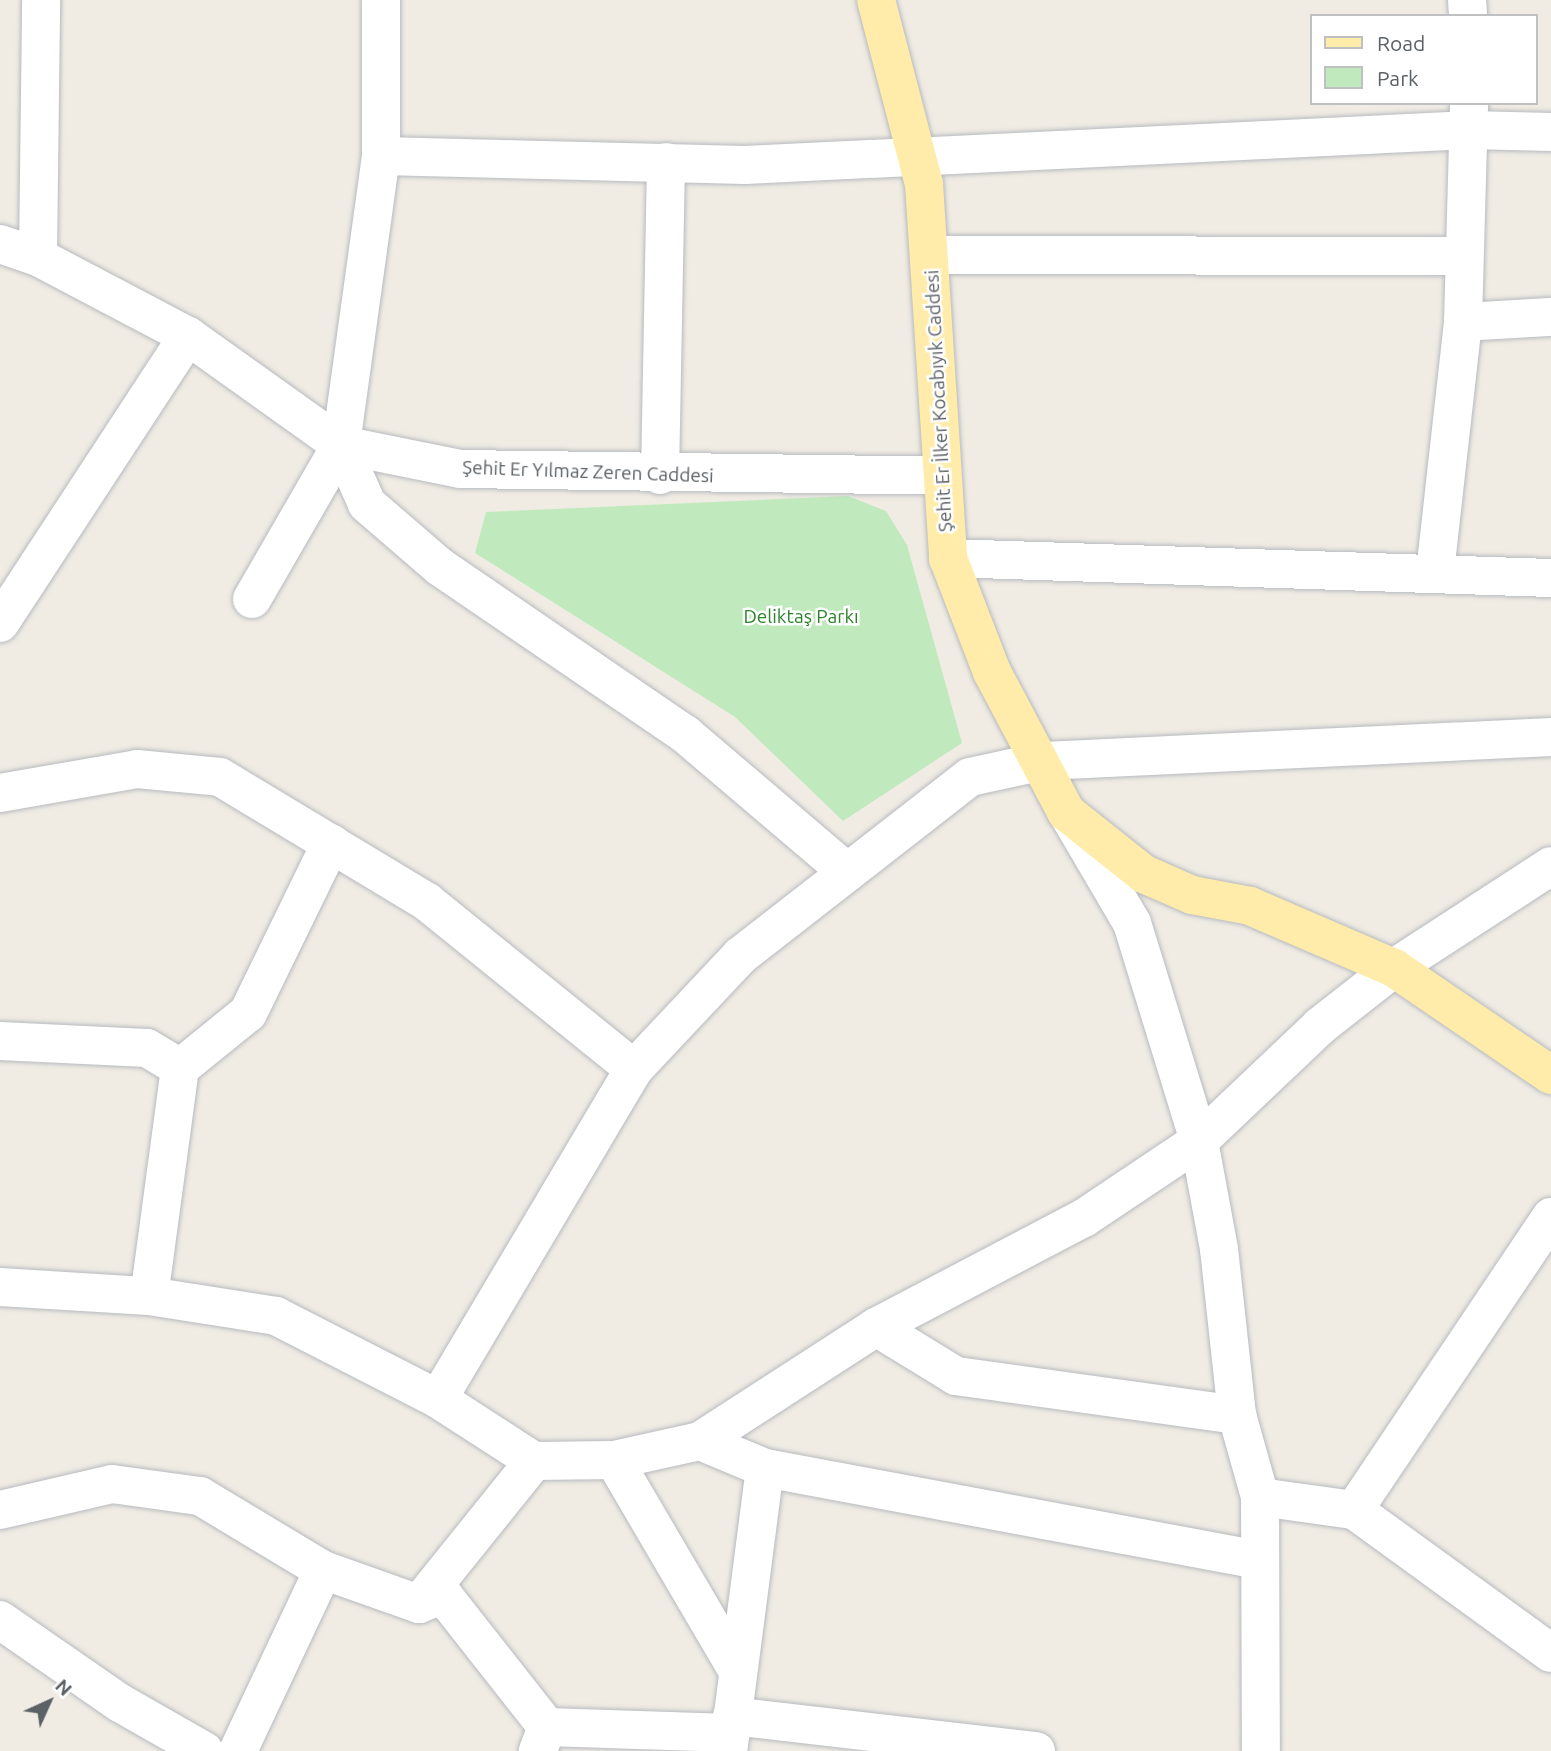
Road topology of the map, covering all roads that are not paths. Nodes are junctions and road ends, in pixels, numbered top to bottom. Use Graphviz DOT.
graph roads {
  1 [pos="41,0"];
  2 [pos="381,0"];
  3 [pos="876,0"];
  4 [pos="1470,117"];
  5 [pos="1551,132"];
  6 [pos="917,154"];
  7 [pos="381,156"];
  8 [pos="667,162"];
  9 [pos="0,244"];
  10 [pos="931,255"];
  11 [pos="1463,256"];
  12 [pos="38,257"];
  13 [pos="1551,317"];
  14 [pos="1463,322"];
  15 [pos="188,336"];
  16 [pos="341,445"];
  17 [pos="660,475"];
  18 [pos="940,477"];
  19 [pos="948,558"];
  20 [pos="1436,572"];
  21 [pos="1551,578"];
  22 [pos="252,599"];
  23 [pos="0,622"];
  24 [pos="1551,737"];
  25 [pos="1044,761"];
  26 [pos="0,793"];
  27 [pos="1066,812"];
  28 [pos="331,843"];
  29 [pos="1551,866"];
  30 [pos="847,872"];
  31 [pos="1394,968"];
  32 [pos="0,1041"];
  33 [pos="180,1068"];
  34 [pos="634,1069"];
  35 [pos="1551,1075"];
  36 [pos="1199,1141"];
  37 [pos="1551,1217"];
  38 [pos="0,1287"];
  39 [pos="149,1296"];
  40 [pos="876,1327"];
  41 [pos="438,1399"];
  42 [pos="1237,1415"];
  43 [pos="701,1441"];
  44 [pos="614,1460"];
  45 [pos="534,1461"];
  46 [pos="765,1468"];
  47 [pos="1260,1497"];
  48 [pos="0,1510"];
  49 [pos="1354,1510"];
  50 [pos="1259,1560"];
  51 [pos="323,1570"];
  52 [pos="419,1604"];
  53 [pos="0,1620"];
  54 [pos="1551,1653"];
  55 [pos="738,1671"];
  56 [pos="730,1733"];
  57 [pos="542,1739"];
  58 [pos="204,1751"];
  59 [pos="238,1751"];
  60 [pos="1036,1751"];
  61 [pos="1261,1751"];
  1 -- 12 [label="street"];
  2 -- 7 [label="street"];
  3 -- 6 [label="main road, Şehit Er İlker Kocabıyık Caddesi"];
  4 -- 5 [label="street"];
  4 -- 6 [label="street"];
  4 -- 11 [label="street"];
  6 -- 8 [label="street"];
  6 -- 10 [label="main road, Şehit Er İlker Kocabıyık Caddesi"];
  7 -- 8 [label="street"];
  7 -- 16 [label="street"];
  8 -- 17 [label="street"];
  9 -- 12 [label="street, Şehit Er Yılmaz Zeren Caddesi"];
  10 -- 11 [label="street"];
  10 -- 18 [label="main road, Şehit Er İlker Kocabıyık Caddesi"];
  11 -- 14 [label="street"];
  12 -- 15 [label="street, Şehit Er Yılmaz Zeren Caddesi"];
  13 -- 14 [label="street"];
  14 -- 20 [label="street"];
  15 -- 16 [label="street, Şehit Er Yılmaz Zeren Caddesi"];
  15 -- 23 [label="street"];
  16 -- 17 [label="street, Şehit Er Yılmaz Zeren Caddesi"];
  16 -- 22 [label="street"];
  16 -- 30 [label="street"];
  17 -- 18 [label="street, Şehit Er Yılmaz Zeren Caddesi"];
  18 -- 19 [label="main road, Şehit Er İlker Kocabıyık Caddesi"];
  19 -- 20 [label="street"];
  19 -- 25 [label="main road, Şehit Er İlker Kocabıyık Caddesi"];
  20 -- 21 [label="street"];
  24 -- 25 [label="street"];
  25 -- 27 [label="main road, Şehit Er İlker Kocabıyık Caddesi"];
  25 -- 30 [label="street"];
  26 -- 28 [label="street"];
  27 -- 31 [label="main road, Şehit Er İlker Kocabıyık Caddesi"];
  27 -- 36 [label="street"];
  28 -- 33 [label="street"];
  28 -- 34 [label="street"];
  29 -- 31 [label="street"];
  30 -- 34 [label="street"];
  31 -- 35 [label="main road, Şehit Er İlker Kocabıyık Caddesi"];
  31 -- 36 [label="street"];
  32 -- 33 [label="street"];
  33 -- 39 [label="street"];
  34 -- 41 [label="street"];
  36 -- 40 [label="street"];
  36 -- 42 [label="street"];
  37 -- 49 [label="street"];
  38 -- 39 [label="street"];
  39 -- 41 [label="street"];
  40 -- 42 [label="street"];
  40 -- 43 [label="street"];
  41 -- 45 [label="street"];
  42 -- 47 [label="street"];
  43 -- 44 [label="street"];
  43 -- 46 [label="street"];
  44 -- 45 [label="street"];
  44 -- 55 [label="street"];
  45 -- 52 [label="street"];
  46 -- 50 [label="street"];
  46 -- 55 [label="street"];
  47 -- 49 [label="street"];
  47 -- 50 [label="street"];
  48 -- 51 [label="street"];
  49 -- 54 [label="street"];
  50 -- 61 [label="street"];
  51 -- 52 [label="street"];
  51 -- 59 [label="street"];
  52 -- 57 [label="street"];
  53 -- 58 [label="street"];
  55 -- 56 [label="street"];
  56 -- 57 [label="street"];
  56 -- 60 [label="street"];
}
